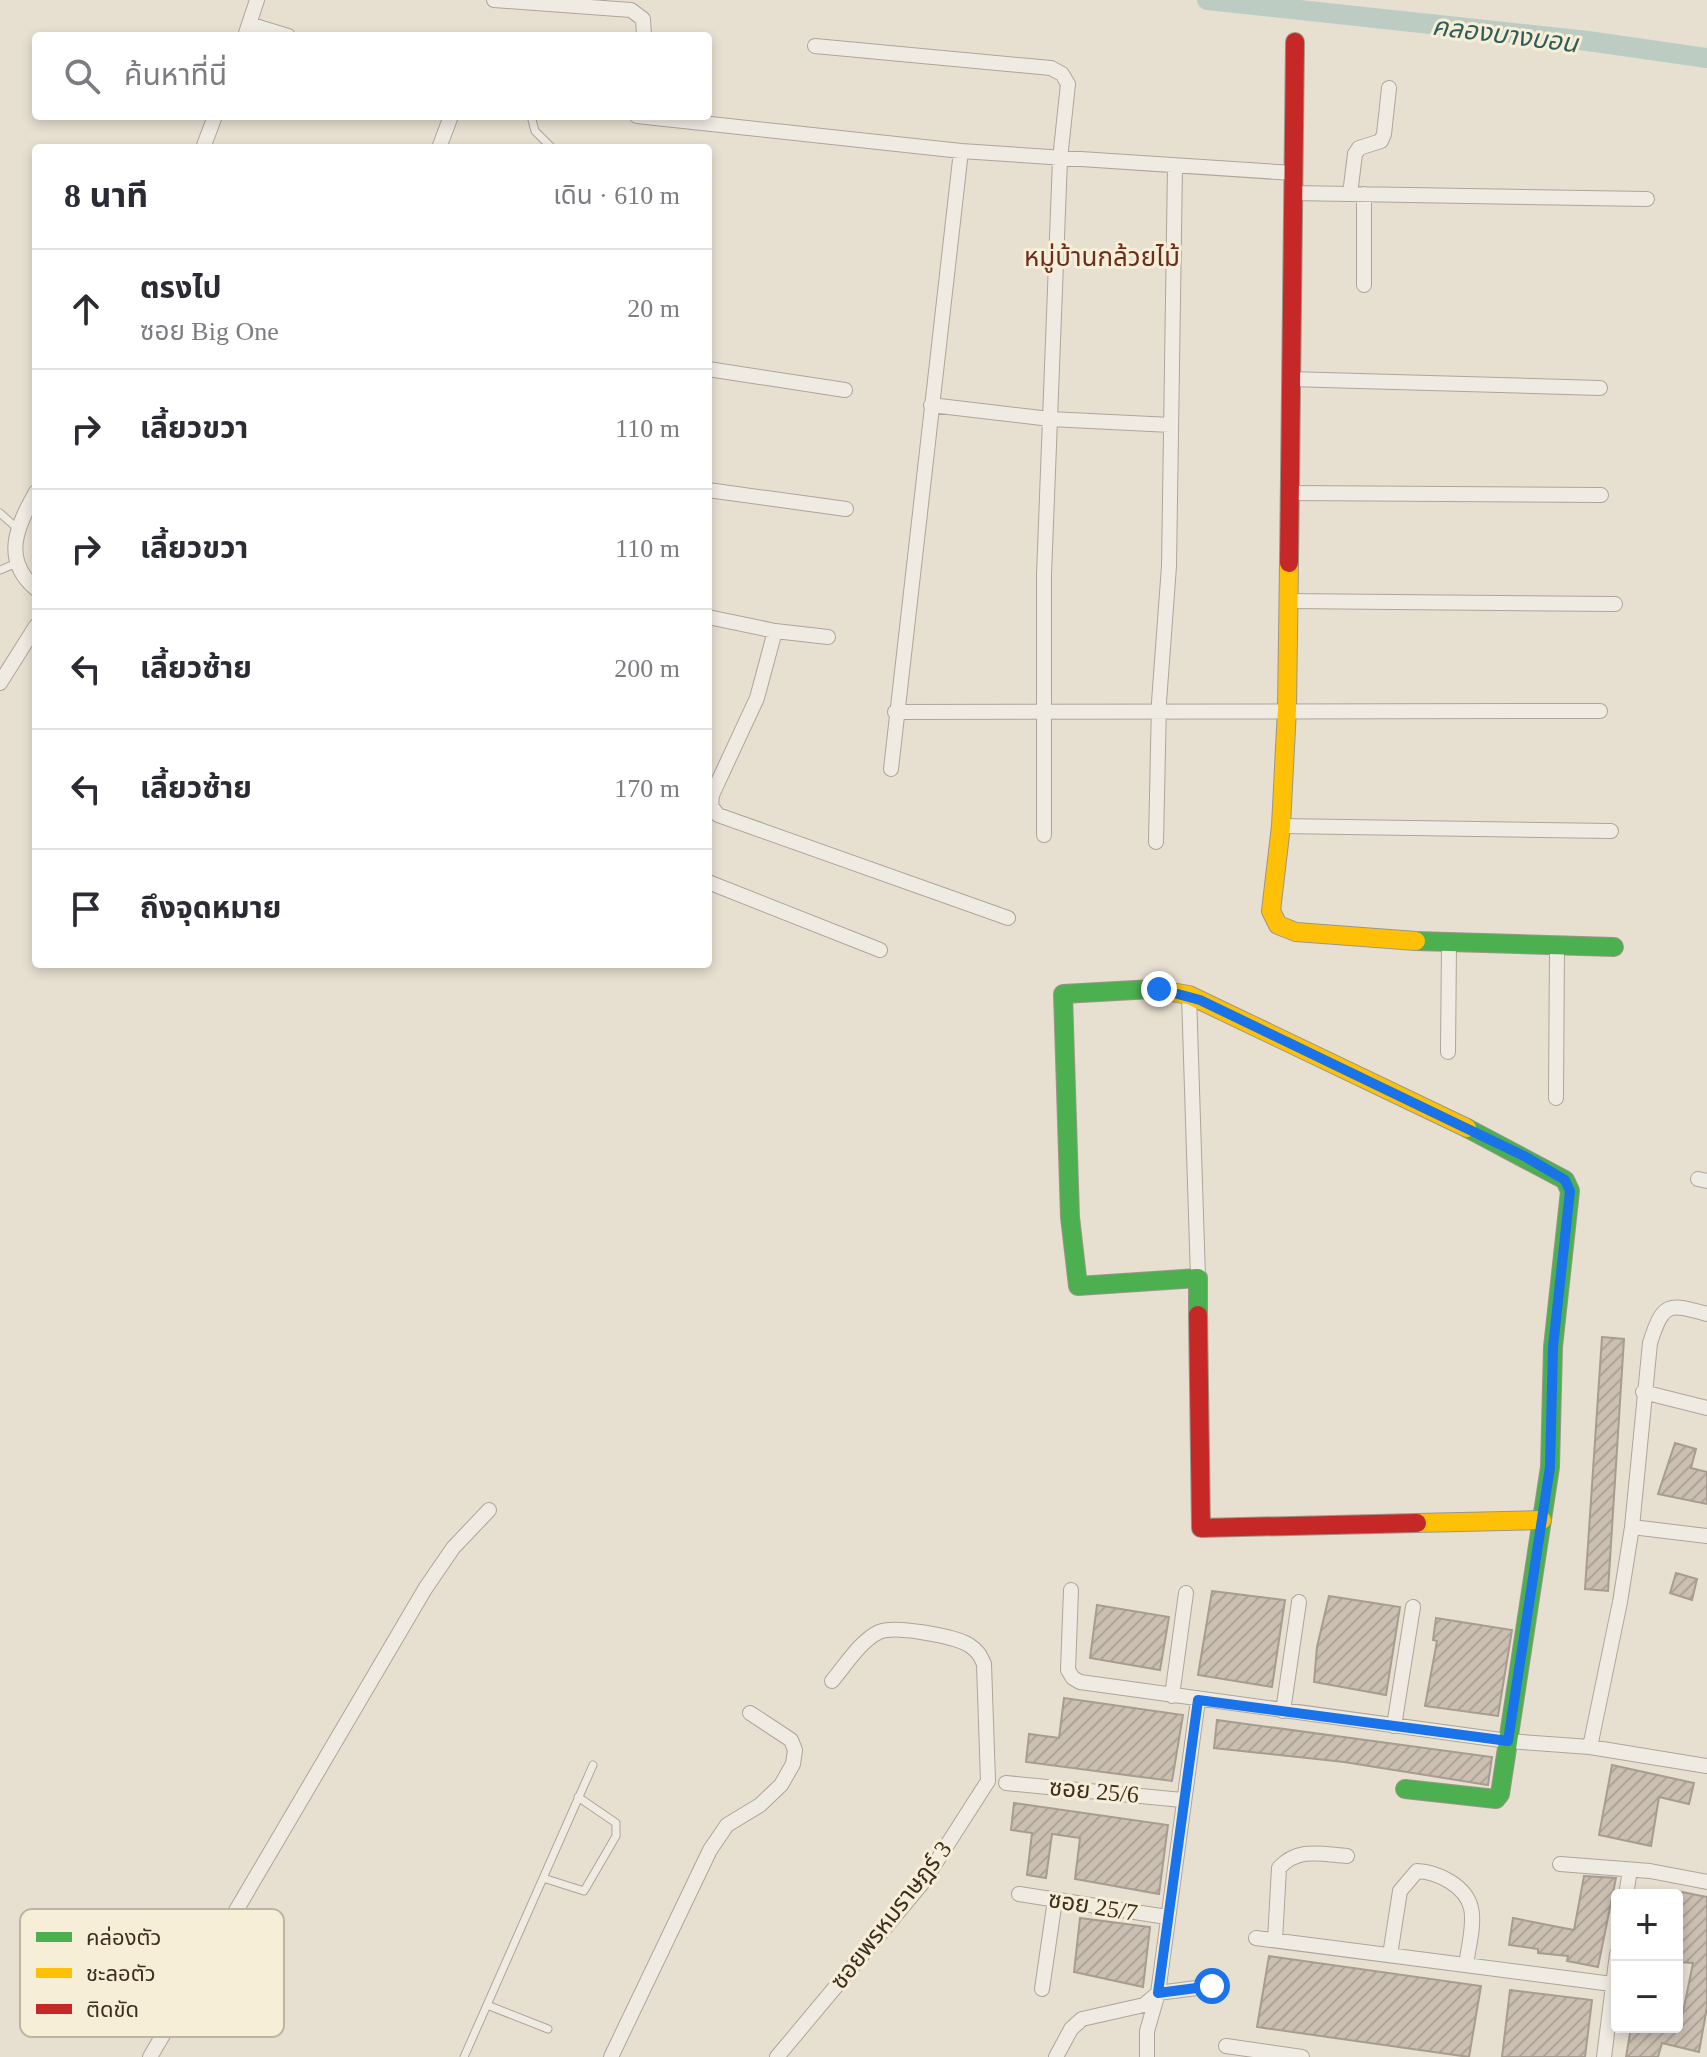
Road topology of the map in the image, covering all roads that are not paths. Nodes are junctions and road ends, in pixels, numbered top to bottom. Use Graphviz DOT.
graph roads {
  1 [pos="257,0"];
  2 [pos="494,0"];
  3 [pos="247,30"];
  4 [pos="644,32"];
  5 [pos="1295,42"];
  6 [pos="815,46"];
  7 [pos="1389,88"];
  8 [pos="214,120"];
  9 [pos="450,120"];
  10 [pos="532,120"];
  11 [pos="674,120"];
  12 [pos="204,144"];
  13 [pos="440,144"];
  14 [pos="548,144"];
  15 [pos="961,151"];
  16 [pos="1060,159"];
  17 [pos="1175,166"];
  18 [pos="1293,173"];
  19 [pos="1292,193"];
  20 [pos="1357,194"];
  21 [pos="1647,199"];
  22 [pos="1364,285"];
  23 [pos="712,370"];
  24 [pos="1289,379"];
  25 [pos="1600,388"];
  26 [pos="845,390"];
  27 [pos="931,405"];
  28 [pos="1050,419"];
  29 [pos="1171,425"];
  30 [pos="712,491"];
  31 [pos="1288,493"];
  32 [pos="1601,495"];
  33 [pos="32,500"];
  34 [pos="846,509"];
  35 [pos="0,513"];
  36 [pos="18,529"];
  37 [pos="17,563"];
  38 [pos="0,570"];
  39 [pos="32,586"];
  40 [pos="1287,601"];
  41 [pos="1615,604"];
  42 [pos="712,618"];
  43 [pos="775,631"];
  44 [pos="32,632"];
  45 [pos="828,637"];
  46 [pos="0,683"];
  47 [pos="1159,709"];
  48 [pos="1287,709"];
  49 [pos="1600,711"];
  50 [pos="895,712"];
  51 [pos="1042,712"];
  52 [pos="891,769"];
  53 [pos="712,795"];
  54 [pos="712,807"];
  55 [pos="1281,826"];
  56 [pos="1611,831"];
  57 [pos="1044,835"];
  58 [pos="1156,842"];
  59 [pos="712,884"];
  60 [pos="1008,918"];
  61 [pos="1449,944"];
  62 [pos="1557,946"];
  63 [pos="1614,947"];
  64 [pos="880,950"];
  65 [pos="1189,995"];
  66 [pos="1448,1052"];
  67 [pos="1556,1098"];
  68 [pos="1198,1278"];
  69 [pos="1707,1314"];
  70 [pos="1643,1392"];
  71 [pos="1707,1408"];
  72 [pos="489,1510"];
  73 [pos="1542,1520"];
  74 [pos="1632,1527"];
  75 [pos="1707,1536"];
  76 [pos="1071,1590"];
  77 [pos="1186,1593"];
  78 [pos="1299,1602"];
  79 [pos="1413,1607"];
  80 [pos="832,1681"];
  81 [pos="1172,1696"];
  82 [pos="1198,1700"];
  83 [pos="1283,1711"];
  84 [pos="750,1713"];
  85 [pos="1394,1726"];
  86 [pos="1508,1741"];
  87 [pos="1590,1747"];
  88 [pos="593,1765"];
  89 [pos="1707,1766"];
  90 [pos="1006,1783"];
  91 [pos="1405,1789"];
  92 [pos="578,1797"];
  93 [pos="1182,1800"];
  94 [pos="1347,1856"];
  95 [pos="1560,1864"];
  96 [pos="1630,1870"];
  97 [pos="543,1878"];
  98 [pos="1707,1882"];
  99 [pos="1627,1889"];
  100 [pos="1019,1894"];
  101 [pos="1055,1900"];
  102 [pos="237,1909"];
  103 [pos="1167,1917"];
  104 [pos="1256,1938"];
  105 [pos="1275,1940"];
  106 [pos="1390,1955"];
  107 [pos="1466,1965"];
  108 [pos="1611,1984"];
  109 [pos="1212,1986"];
  110 [pos="1042,1989"];
  111 [pos="1158,1993"];
  112 [pos="1611,1993"];
  113 [pos="487,2005"];
  114 [pos="548,2029"];
  115 [pos="162,2037"];
  116 [pos="1226,2046"];
  117 [pos="150,2057"];
  118 [pos="464,2057"];
  119 [pos="611,2057"];
  120 [pos="777,2057"];
  121 [pos="1056,2057"];
  122 [pos="1147,2057"];
  123 [pos="1302,2057"];
  124 [pos="1604,2057"];
  1 -- 3 [label="street"];
  2 -- 4 [label="street"];
  5 -- 18 [label="street"];
  6 -- 16 [label="street"];
  7 -- 20 [label="street"];
  8 -- 12 [label="street"];
  9 -- 13 [label="street"];
  10 -- 14 [label="lane"];
  11 -- 15 [label="street"];
  15 -- 16 [label="street"];
  15 -- 27 [label="street"];
  16 -- 17 [label="street"];
  16 -- 28 [label="street"];
  17 -- 18 [label="street"];
  17 -- 29 [label="street"];
  18 -- 19 [label="street"];
  19 -- 20 [label="street"];
  19 -- 24 [label="street"];
  20 -- 21 [label="street"];
  20 -- 22 [label="street"];
  23 -- 26 [label="street"];
  24 -- 25 [label="street"];
  24 -- 31 [label="street"];
  27 -- 28 [label="street"];
  27 -- 50 [label="street"];
  28 -- 29 [label="street"];
  28 -- 51 [label="street"];
  29 -- 47 [label="street"];
  30 -- 34 [label="street"];
  31 -- 32 [label="street"];
  31 -- 40 [label="street"];
  33 -- 36 [label="street"];
  35 -- 36 [label="lane"];
  36 -- 37 [label="street"];
  37 -- 38 [label="lane"];
  37 -- 39 [label="street"];
  40 -- 41 [label="street"];
  40 -- 48 [label="street"];
  42 -- 43 [label="street"];
  43 -- 45 [label="street"];
  43 -- 53 [label="street"];
  44 -- 46 [label="street"];
  47 -- 48 [label="street"];
  47 -- 51 [label="street"];
  47 -- 58 [label="street"];
  48 -- 49 [label="street"];
  48 -- 55 [label="street"];
  50 -- 51 [label="street"];
  50 -- 52 [label="street"];
  51 -- 57 [label="street"];
  54 -- 60 [label="street"];
  55 -- 56 [label="street"];
  55 -- 61 [label="street"];
  59 -- 64 [label="street"];
  61 -- 62 [label="street"];
  61 -- 66 [label="street"];
  62 -- 63 [label="street"];
  62 -- 67 [label="street"];
  65 -- 68 [label="street"];
  65 -- 68 [label="street"];
  65 -- 73 [label="street"];
  68 -- 73 [label="street"];
  69 -- 70 [label="street"];
  70 -- 71 [label="street"];
  70 -- 74 [label="street"];
  72 -- 102 [label="street"];
  73 -- 86 [label="street"];
  74 -- 75 [label="street"];
  74 -- 87 [label="street"];
  76 -- 81 [label="street"];
  77 -- 81 [label="street"];
  78 -- 83 [label="street"];
  79 -- 85 [label="street"];
  80 -- 120 [label="street, ซอยพรหมราษฎร์ 3"];
  81 -- 82 [label="street"];
  82 -- 83 [label="street"];
  82 -- 93 [label="street"];
  83 -- 85 [label="street"];
  84 -- 119 [label="street"];
  85 -- 86 [label="street"];
  86 -- 87 [label="street"];
  86 -- 91 [label="street"];
  87 -- 89 [label="street"];
  88 -- 92 [label="lane"];
  90 -- 93 [label="street, ซอย 25/6"];
  92 -- 97 [label="lane"];
  92 -- 97 [label="lane"];
  93 -- 103 [label="street"];
  94 -- 105 [label="street"];
  95 -- 96 [label="street"];
  96 -- 98 [label="street"];
  96 -- 99 [label="street"];
  97 -- 113 [label="lane"];
  100 -- 101 [label="street, ซอย 25/7"];
  101 -- 103 [label="street, ซอย 25/7"];
  101 -- 110 [label="street"];
  103 -- 111 [label="street"];
  104 -- 105 [label="street"];
  105 -- 106 [label="street"];
  106 -- 107 [label="street"];
  106 -- 107 [label="street"];
  107 -- 108 [label="street"];
  109 -- 111 [label="street"];
  111 -- 121 [label="street"];
  111 -- 122 [label="street"];
  112 -- 124 [label="street"];
  113 -- 114 [label="lane"];
  113 -- 118 [label="lane"];
  115 -- 117 [label="street"];
  116 -- 123 [label="street"];
}
